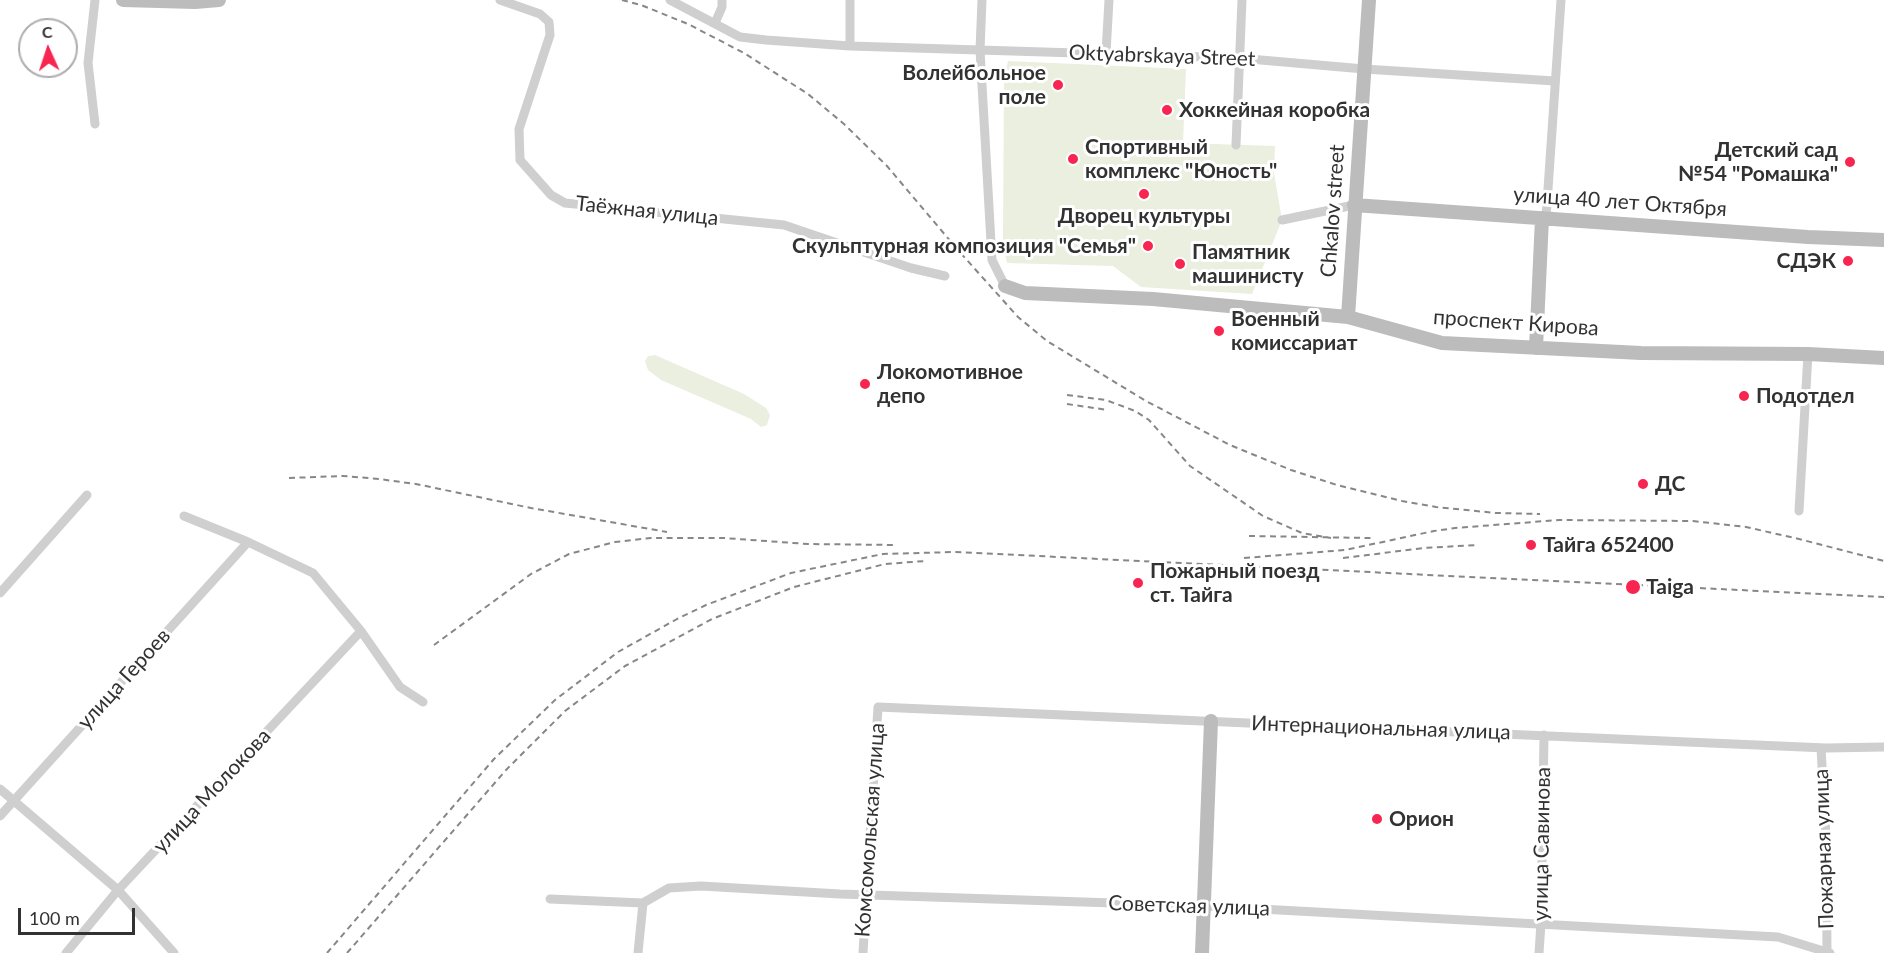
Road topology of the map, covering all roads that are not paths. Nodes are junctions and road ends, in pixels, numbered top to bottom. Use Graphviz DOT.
graph roads {
  1 [pos="95,0"];
  2 [pos="123,0"];
  3 [pos="219,0"];
  4 [pos="500,0"];
  5 [pos="670,0"];
  6 [pos="722,0"];
  7 [pos="850,0"];
  8 [pos="982,0"];
  9 [pos="1109,0"];
  10 [pos="1242,0"];
  11 [pos="1369,0"];
  12 [pos="1561,0"];
  13 [pos="715,23"];
  14 [pos="850,46"];
  15 [pos="980,51"];
  16 [pos="1106,53"];
  17 [pos="1238,58"];
  18 [pos="1364,69"];
  19 [pos="1555,81"];
  20 [pos="94,124"];
  21 [pos="1236,145"];
  22 [pos="1354,205"];
  23 [pos="1544,218"];
  24 [pos="1282,220"];
  25 [pos="1884,240"];
  26 [pos="945,276"];
  27 [pos="1005,286"];
  28 [pos="1348,317"];
  29 [pos="1536,348"];
  30 [pos="1808,354"];
  31 [pos="1884,358"];
  32 [pos="87,495"];
  33 [pos="1799,511"];
  34 [pos="184,516"];
  35 [pos="248,542"];
  36 [pos="0,593"];
  37 [pos="361,631"];
  38 [pos="423,702"];
  39 [pos="878,707"];
  40 [pos="1211,721"];
  41 [pos="1544,735"];
  42 [pos="1884,747"];
  43 [pos="1821,748"];
  44 [pos="0,789"];
  45 [pos="14,800"];
  46 [pos="0,816"];
  47 [pos="118,890"];
  48 [pos="867,895"];
  49 [pos="550,899"];
  50 [pos="643,903"];
  51 [pos="1204,906"];
  52 [pos="1541,923"];
  53 [pos="1828,952"];
  54 [pos="66,953"];
  55 [pos="174,953"];
  56 [pos="638,953"];
  57 [pos="863,953"];
  58 [pos="1202,953"];
  59 [pos="1539,953"];
  1 -- 20 [label="street"];
  2 -- 3 [label="street"];
  4 -- 26 [label="street, Таёжная улица"];
  5 -- 13 [label="street, Oktyabrskaya Street"];
  6 -- 13 [label="street"];
  7 -- 14 [label="street"];
  8 -- 15 [label="street"];
  9 -- 16 [label="street"];
  10 -- 17 [label="street"];
  11 -- 18 [label="street, Chkalov street"];
  12 -- 19 [label="street"];
  13 -- 14 [label="street, Oktyabrskaya Street"];
  14 -- 15 [label="street, Oktyabrskaya Street"];
  15 -- 16 [label="street, Oktyabrskaya Street"];
  15 -- 27 [label="street"];
  16 -- 17 [label="street, Oktyabrskaya Street"];
  17 -- 18 [label="street, Oktyabrskaya Street"];
  17 -- 21 [label="street"];
  18 -- 19 [label="street, Oktyabrskaya Street"];
  18 -- 22 [label="street, Chkalov street"];
  19 -- 23 [label="street"];
  22 -- 23 [label="street, улица 40 лет Октября"];
  22 -- 24 [label="street"];
  22 -- 28 [label="street, Chkalov street"];
  23 -- 25 [label="street, улица 40 лет Октября"];
  23 -- 29 [label="street"];
  27 -- 28 [label="street, проспект Кирова"];
  28 -- 29 [label="street, проспект Кирова"];
  29 -- 30 [label="street, проспект Кирова"];
  30 -- 31 [label="street, проспект Кирова"];
  30 -- 33 [label="street"];
  32 -- 36 [label="street"];
  34 -- 35 [label="street"];
  35 -- 37 [label="street"];
  35 -- 45 [label="street, улица Героев"];
  37 -- 38 [label="street"];
  37 -- 47 [label="street, улица Молокова"];
  39 -- 40 [label="street, Интернациональная улица"];
  39 -- 48 [label="street, Комсомольская улица"];
  40 -- 41 [label="street, Интернациональная улица"];
  40 -- 51 [label="street"];
  41 -- 43 [label="street, Интернациональная улица"];
  41 -- 52 [label="street, улица Савинова"];
  42 -- 43 [label="street, Интернациональная улица"];
  43 -- 53 [label="street, Пожарная улица"];
  44 -- 45 [label="street"];
  45 -- 46 [label="street, улица Героев"];
  45 -- 47 [label="street"];
  47 -- 54 [label="street, улица Молокова"];
  47 -- 55 [label="street"];
  48 -- 50 [label="street, Советская улица"];
  48 -- 51 [label="street, Советская улица"];
  48 -- 57 [label="street, Комсомольская улица"];
  49 -- 50 [label="street"];
  50 -- 56 [label="street"];
  51 -- 52 [label="street, Советская улица"];
  51 -- 58 [label="street"];
  52 -- 53 [label="street, Советская улица"];
  52 -- 59 [label="street, улица Савинова"];
}
